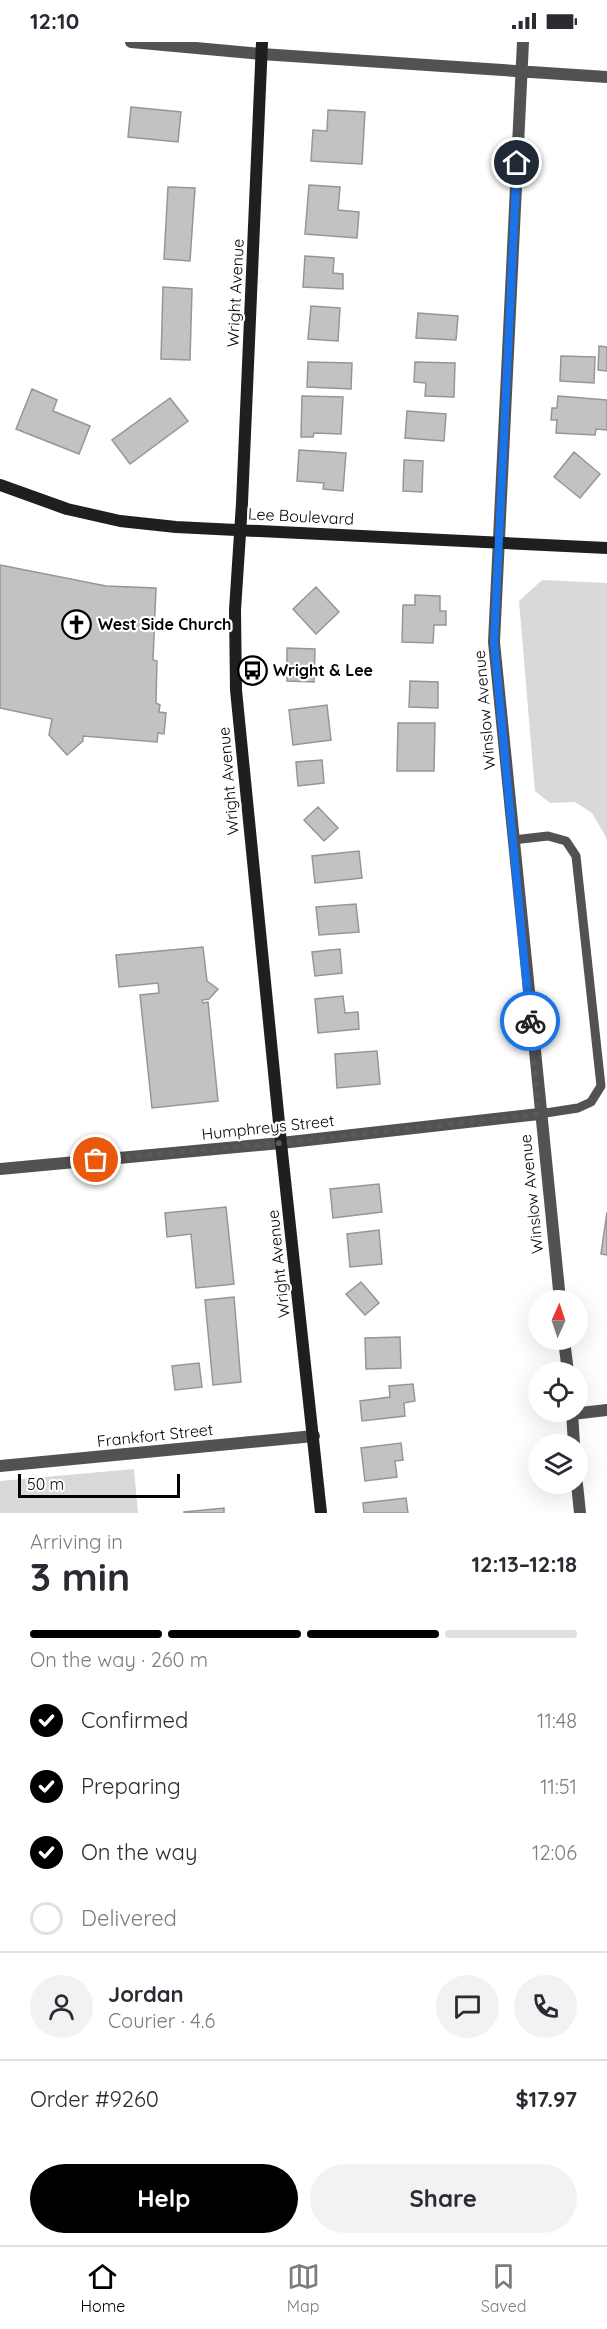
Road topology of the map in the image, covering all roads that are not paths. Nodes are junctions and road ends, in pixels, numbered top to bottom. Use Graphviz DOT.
graph roads {
  1 [pos="131,42"];
  2 [pos="523,42"];
  3 [pos="262,48"];
  4 [pos="521,73"];
  5 [pos="607,77"];
  6 [pos="0,485"];
  7 [pos="240,530"];
  8 [pos="498,542"];
  9 [pos="607,548"];
  10 [pos="513,840"];
  11 [pos="539,1114"];
  12 [pos="281,1143"];
  13 [pos="0,1169"];
  14 [pos="559,1290"];
  15 [pos="607,1410"];
  16 [pos="588,1412"];
  17 [pos="314,1436"];
  18 [pos="0,1466"];
  19 [pos="578,1494"];
  20 [pos="321,1513"];
  21 [pos="579,1513"];
  1 -- 3 [label="street"];
  2 -- 4 [label="street, Winslow Avenue"];
  3 -- 4 [label="street"];
  3 -- 7 [label="street, Wright Avenue"];
  4 -- 5 [label="street"];
  4 -- 8 [label="street, Winslow Avenue"];
  6 -- 7 [label="street, Lee Boulevard"];
  7 -- 8 [label="street, Lee Boulevard"];
  7 -- 12 [label="street, Wright Avenue"];
  8 -- 9 [label="street, Lee Boulevard"];
  8 -- 10 [label="street, Winslow Avenue"];
  10 -- 11 [label="street, Winslow Avenue"];
  10 -- 11 [label="lane"];
  11 -- 12 [label="street, Humphreys Street"];
  11 -- 14 [label="street, Winslow Avenue"];
  12 -- 13 [label="street, Humphreys Street"];
  12 -- 17 [label="street, Wright Avenue"];
  15 -- 16 [label="street"];
  17 -- 18 [label="street, Frankfort Street"];
  17 -- 20 [label="street, Wright Avenue"];
  19 -- 21 [label="street"];
}
